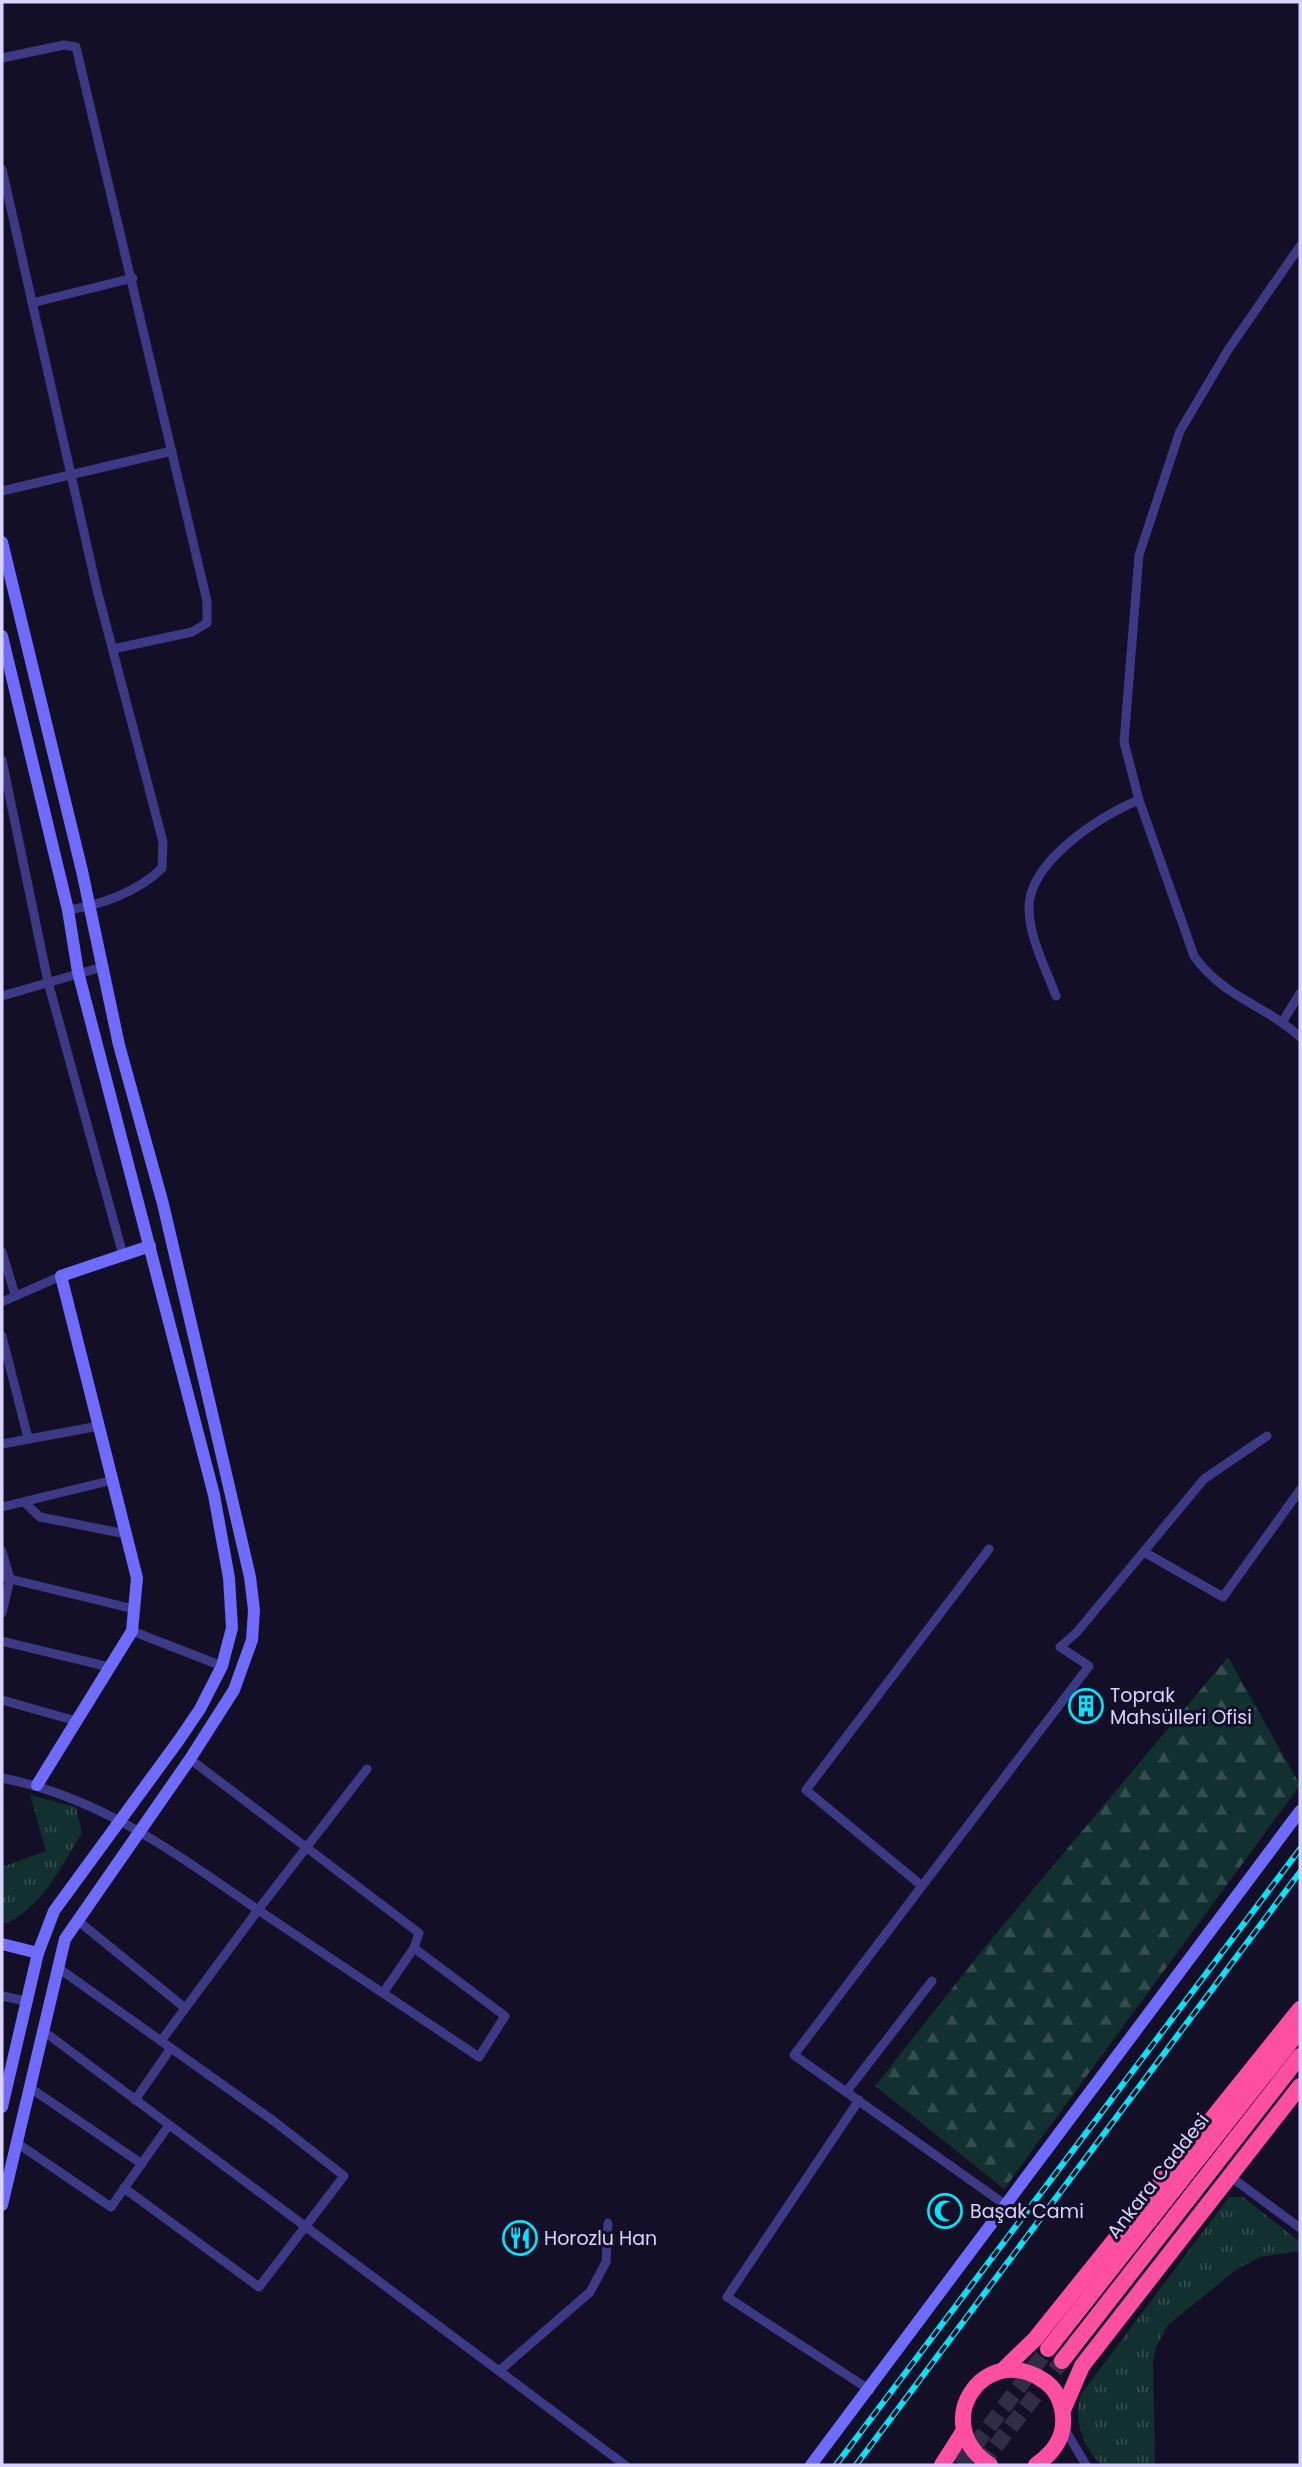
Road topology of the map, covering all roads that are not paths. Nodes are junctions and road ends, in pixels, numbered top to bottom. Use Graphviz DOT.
graph roads {
  1 [pos="2,58"];
  2 [pos="2,169"];
  3 [pos="1300,246"];
  4 [pos="133,278"];
  5 [pos="32,303"];
  6 [pos="172,451"];
  7 [pos="71,475"];
  8 [pos="2,491"];
  9 [pos="2,542"];
  10 [pos="2,636"];
  11 [pos="113,649"];
  12 [pos="4,661"];
  13 [pos="2,760"];
  14 [pos="1139,800"];
  15 [pos="88,907"];
  16 [pos="68,910"];
  17 [pos="102,967"];
  18 [pos="78,972"];
  19 [pos="48,982"];
  20 [pos="1300,993"];
  21 [pos="2,996"];
  22 [pos="1056,996"];
  23 [pos="1283,1021"];
  24 [pos="1300,1037"];
  25 [pos="150,1246"];
  26 [pos="2,1252"];
  27 [pos="123,1255"];
  28 [pos="61,1276"];
  29 [pos="15,1295"];
  30 [pos="2,1302"];
  31 [pos="2,1336"];
  32 [pos="99,1426"];
  33 [pos="1267,1436"];
  34 [pos="28,1438"];
  35 [pos="2,1444"];
  36 [pos="113,1480"];
  37 [pos="1300,1490"];
  38 [pos="24,1502"];
  39 [pos="2,1507"];
  40 [pos="126,1534"];
  41 [pos="989,1549"];
  42 [pos="2,1551"];
  43 [pos="1144,1552"];
  44 [pos="6,1578"];
  45 [pos="134,1609"];
  46 [pos="2,1613"];
  47 [pos="132,1631"];
  48 [pos="2,1641"];
  49 [pos="222,1666"];
  50 [pos="110,1667"];
  51 [pos="2,1700"];
  52 [pos="76,1721"];
  53 [pos="190,1759"];
  54 [pos="367,1769"];
  55 [pos="2,1778"];
  56 [pos="37,1785"];
  57 [pos="1300,1811"];
  58 [pos="120,1819"];
  59 [pos="140,1829"];
  60 [pos="305,1847"];
  61 [pos="922,1886"];
  62 [pos="258,1910"];
  63 [pos="77,1920"];
  64 [pos="2,1944"];
  65 [pos="414,1948"];
  66 [pos="38,1953"];
  67 [pos="57,1967"];
  68 [pos="932,1981"];
  69 [pos="383,1993"];
  70 [pos="2,1996"];
  71 [pos="26,2001"];
  72 [pos="185,2008"];
  73 [pos="1300,2009"];
  74 [pos="42,2030"];
  75 [pos="1300,2030"];
  76 [pos="161,2041"];
  77 [pos="171,2048"];
  78 [pos="1300,2056"];
  79 [pos="1300,2086"];
  80 [pos="29,2087"];
  81 [pos="847,2091"];
  82 [pos="135,2099"];
  83 [pos="859,2100"];
  84 [pos="2,2107"];
  85 [pos="169,2125"];
  86 [pos="17,2143"];
  87 [pos="142,2164"];
  88 [pos="1231,2177"];
  89 [pos="124,2188"];
  90 [pos="2,2205"];
  91 [pos="1007,2206"];
  92 [pos="608,2223"];
  93 [pos="304,2226"];
  94 [pos="1300,2228"];
  95 [pos="1048,2349"];
  96 [pos="1062,2361"];
  97 [pos="1003,2370"];
  98 [pos="499,2371"];
  99 [pos="870,2390"];
  100 [pos="1063,2418"];
  101 [pos="963,2432"];
  102 [pos="625,2465"];
  103 [pos="811,2465"];
  104 [pos="942,2465"];
  105 [pos="990,2465"];
  106 [pos="1036,2465"];
  107 [pos="1086,2465"];
  1 -- 4 [label="street"];
  2 -- 5 [label="street"];
  3 -- 14 [label="street"];
  4 -- 5 [label="street"];
  4 -- 6 [label="street"];
  5 -- 7 [label="street"];
  6 -- 7 [label="street"];
  6 -- 11 [label="street"];
  7 -- 8 [label="street"];
  7 -- 11 [label="street"];
  9 -- 15 [label="street"];
  10 -- 12 [label="street"];
  11 -- 15 [label="street"];
  12 -- 16 [label="street"];
  13 -- 19 [label="street"];
  14 -- 22 [label="street"];
  14 -- 23 [label="street"];
  15 -- 16 [label="street"];
  15 -- 17 [label="street"];
  16 -- 18 [label="street"];
  17 -- 18 [label="street"];
  17 -- 53 [label="street"];
  18 -- 19 [label="street"];
  18 -- 25 [label="street"];
  19 -- 21 [label="street"];
  19 -- 27 [label="street"];
  20 -- 23 [label="street"];
  23 -- 24 [label="street"];
  25 -- 27 [label="street"];
  25 -- 49 [label="street"];
  26 -- 29 [label="street"];
  27 -- 28 [label="street"];
  28 -- 29 [label="street"];
  28 -- 32 [label="street"];
  29 -- 30 [label="street"];
  31 -- 34 [label="street"];
  32 -- 34 [label="street"];
  32 -- 36 [label="street"];
  33 -- 43 [label="street"];
  34 -- 35 [label="street"];
  36 -- 38 [label="street"];
  36 -- 40 [label="street"];
  37 -- 43 [label="street"];
  38 -- 39 [label="street"];
  38 -- 40 [label="street"];
  40 -- 45 [label="street"];
  41 -- 61 [label="street"];
  42 -- 44 [label="street"];
  43 -- 61 [label="street"];
  44 -- 45 [label="street"];
  44 -- 46 [label="street"];
  45 -- 47 [label="street"];
  47 -- 49 [label="street"];
  47 -- 50 [label="street"];
  48 -- 50 [label="street"];
  49 -- 58 [label="street"];
  50 -- 52 [label="street"];
  51 -- 52 [label="street"];
  52 -- 56 [label="street"];
  53 -- 59 [label="street"];
  53 -- 60 [label="street"];
  54 -- 60 [label="street"];
  55 -- 56 [label="street"];
  56 -- 58 [label="street"];
  57 -- 91 [label="street"];
  58 -- 59 [label="street"];
  58 -- 66 [label="street"];
  59 -- 62 [label="street"];
  59 -- 63 [label="street"];
  60 -- 62 [label="street"];
  60 -- 65 [label="street"];
  61 -- 81 [label="street"];
  62 -- 69 [label="street"];
  62 -- 72 [label="street"];
  63 -- 67 [label="street"];
  63 -- 72 [label="street"];
  64 -- 66 [label="street"];
  65 -- 69 [label="street"];
  65 -- 69 [label="street"];
  66 -- 71 [label="street"];
  67 -- 74 [label="street"];
  67 -- 76 [label="street"];
  68 -- 81 [label="street"];
  70 -- 71 [label="street"];
  71 -- 84 [label="street"];
  72 -- 76 [label="street"];
  73 -- 97 [label="highway"];
  74 -- 80 [label="street"];
  74 -- 82 [label="street"];
  75 -- 95 [label="highway, Ankara Caddesi"];
  76 -- 77 [label="street"];
  77 -- 82 [label="street"];
  77 -- 93 [label="street"];
  78 -- 96 [label="highway, Ankara Caddesi"];
  79 -- 88 [label="highway"];
  80 -- 86 [label="street"];
  80 -- 87 [label="street"];
  81 -- 83 [label="street"];
  82 -- 85 [label="street"];
  83 -- 91 [label="street"];
  83 -- 99 [label="street"];
  85 -- 87 [label="street"];
  85 -- 93 [label="street"];
  86 -- 89 [label="street"];
  86 -- 90 [label="street"];
  87 -- 89 [label="street"];
  88 -- 94 [label="street"];
  88 -- 100 [label="highway"];
  89 -- 93 [label="street"];
  91 -- 99 [label="street"];
  92 -- 98 [label="street"];
  93 -- 98 [label="street"];
  97 -- 100 [label="highway"];
  97 -- 101 [label="highway"];
  98 -- 102 [label="street"];
  99 -- 103 [label="street"];
  100 -- 106 [label="highway"];
  100 -- 107 [label="street"];
  101 -- 104 [label="highway"];
  101 -- 105 [label="highway"];
}
